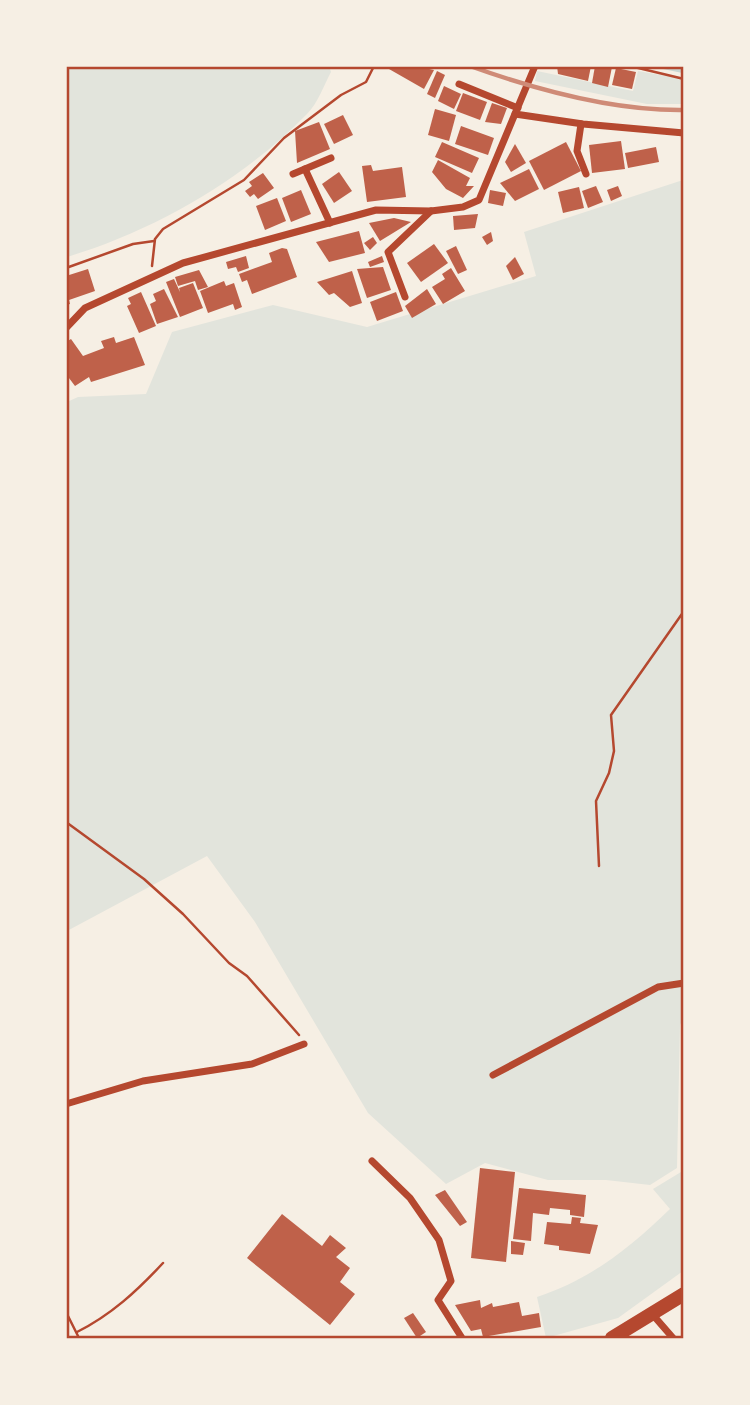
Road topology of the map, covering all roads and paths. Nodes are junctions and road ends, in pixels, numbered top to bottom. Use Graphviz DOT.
graph roads {
  1 [pos="374,66"];
  2 [pos="535,66"];
  3 [pos="630,66"];
  4 [pos="684,79"];
  5 [pos="459,84"];
  6 [pos="517,111"];
  7 [pos="581,124"];
  8 [pos="684,133"];
  9 [pos="331,158"];
  10 [pos="305,169"];
  11 [pos="293,174"];
  12 [pos="586,174"];
  13 [pos="431,211"];
  14 [pos="330,223"];
  15 [pos="155,241"];
  16 [pos="66,268"];
  17 [pos="152,277"];
  18 [pos="405,297"];
  19 [pos="66,328"];
  20 [pos="684,611"];
  21 [pos="66,822"];
  22 [pos="598,866"];
  23 [pos="684,983"];
  24 [pos="304,1044"];
  25 [pos="493,1075"];
  26 [pos="66,1104"];
  27 [pos="372,1161"];
  28 [pos="163,1263"];
  29 [pos="684,1294"];
  30 [pos="66,1312"];
  31 [pos="653,1315"];
  32 [pos="77,1332"];
  33 [pos="79,1339"];
  34 [pos="462,1339"];
  35 [pos="612,1339"];
  36 [pos="673,1339"];
  1 -- 15 [label="path"];
  2 -- 6 [label="street"];
  3 -- 4 [label="path"];
  5 -- 6 [label="street"];
  6 -- 7 [label="street"];
  6 -- 13 [label="street"];
  7 -- 8 [label="street"];
  7 -- 12 [label="street"];
  9 -- 10 [label="street"];
  10 -- 11 [label="street"];
  10 -- 14 [label="street"];
  13 -- 14 [label="street"];
  13 -- 18 [label="street"];
  14 -- 17 [label="street"];
  15 -- 16 [label="path"];
  15 -- 17 [label="path"];
  17 -- 19 [label="street"];
  20 -- 22 [label="path"];
  21 -- 24 [label="path"];
  23 -- 25 [label="street"];
  24 -- 26 [label="street"];
  27 -- 34 [label="street"];
  28 -- 32 [label="path"];
  29 -- 31 [label="main road"];
  30 -- 32 [label="path"];
  31 -- 35 [label="main road"];
  31 -- 36 [label="street"];
  32 -- 33 [label="path"];
}
